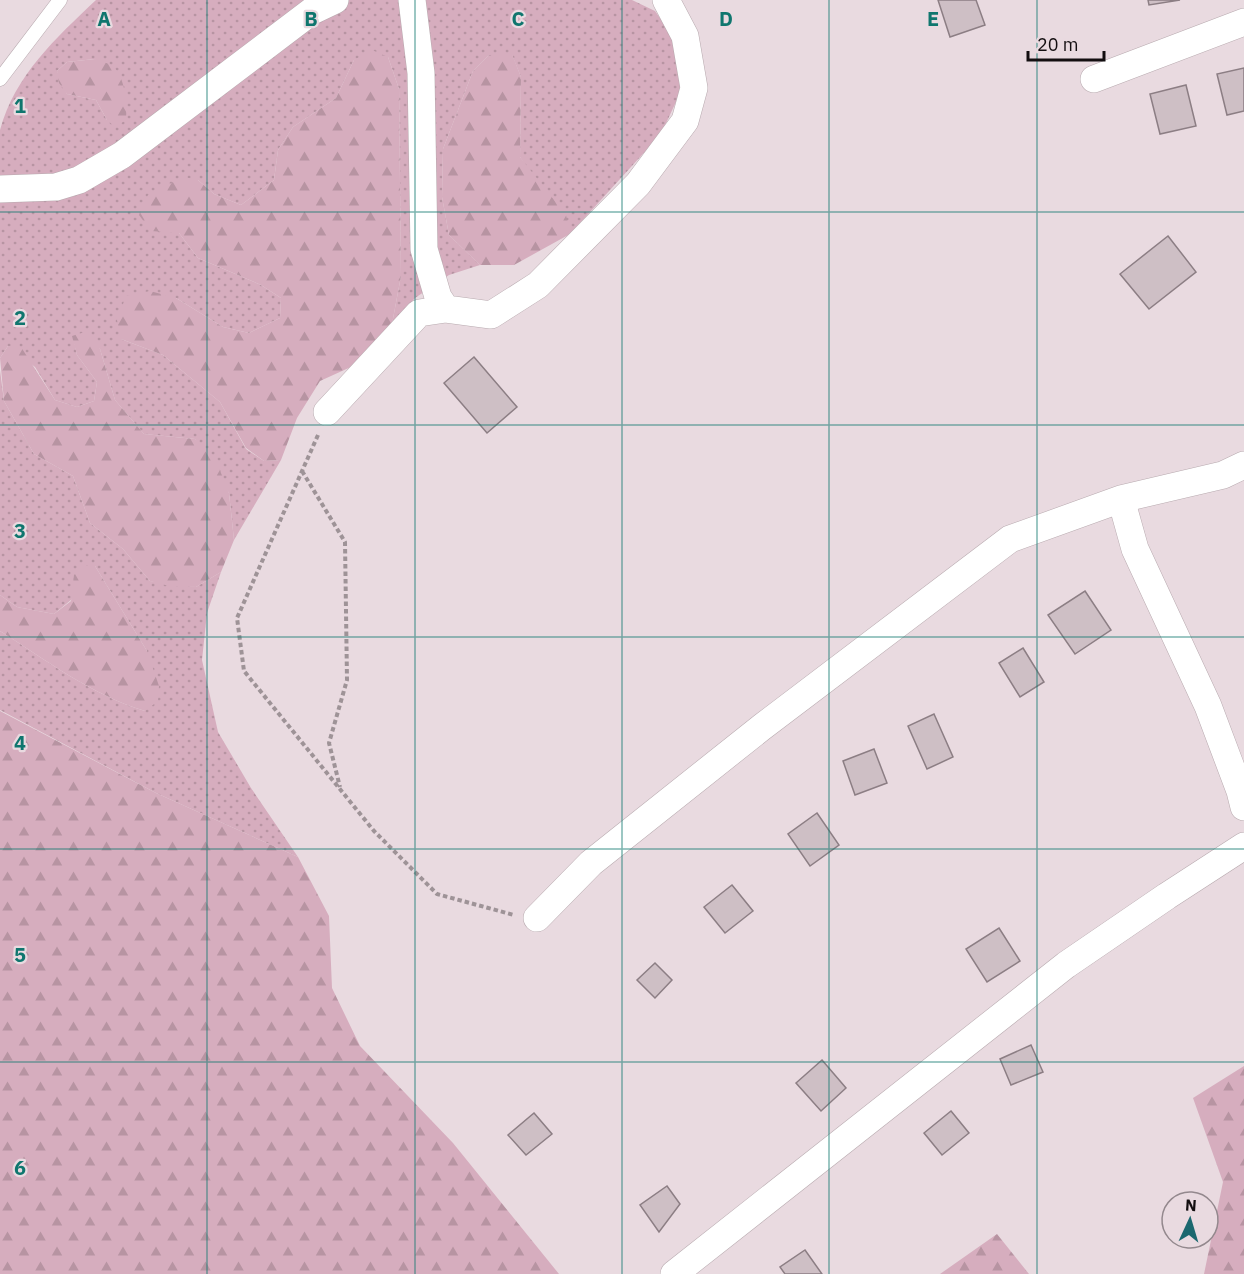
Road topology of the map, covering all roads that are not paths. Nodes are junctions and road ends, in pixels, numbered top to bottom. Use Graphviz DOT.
graph roads {
  1 [pos="60,0"];
  2 [pos="335,0"];
  3 [pos="412,0"];
  4 [pos="666,0"];
  5 [pos="1244,22"];
  6 [pos="0,79"];
  7 [pos="1094,79"];
  8 [pos="0,189"];
  9 [pos="446,309"];
  10 [pos="327,412"];
  11 [pos="1244,465"];
  12 [pos="1121,500"];
  13 [pos="1244,807"];
  14 [pos="1244,846"];
  15 [pos="537,918"];
  16 [pos="674,1274"];
  1 -- 6 [label="lane"];
  2 -- 8 [label="street"];
  3 -- 9 [label="street"];
  4 -- 9 [label="street"];
  5 -- 7 [label="street"];
  9 -- 10 [label="street"];
  11 -- 12 [label="street"];
  12 -- 13 [label="street"];
  12 -- 15 [label="street"];
  14 -- 16 [label="street"];
}
